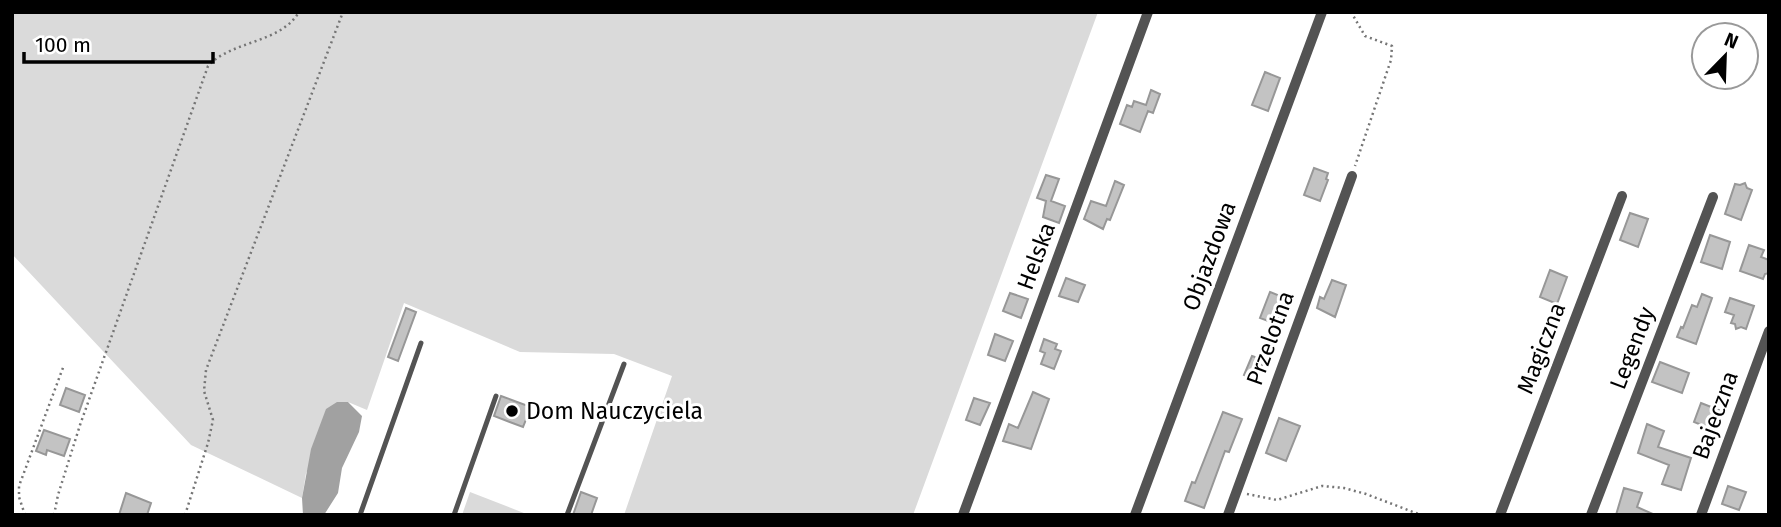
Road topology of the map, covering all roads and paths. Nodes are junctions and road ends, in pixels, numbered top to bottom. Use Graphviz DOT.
graph roads {
  1 [pos="299,12"];
  2 [pos="343,12"];
  3 [pos="1148,12"];
  4 [pos="1322,12"];
  5 [pos="1351,12"];
  6 [pos="1352,176"];
  7 [pos="1622,196"];
  8 [pos="1713,197"];
  9 [pos="1769,331"];
  10 [pos="421,342"];
  11 [pos="624,364"];
  12 [pos="64,365"];
  13 [pos="496,396"];
  14 [pos="1236,491"];
  15 [pos="25,515"];
  16 [pos="54,515"];
  17 [pos="185,515"];
  18 [pos="360,515"];
  19 [pos="454,515"];
  20 [pos="567,515"];
  21 [pos="963,515"];
  22 [pos="1135,515"];
  23 [pos="1228,515"];
  24 [pos="1421,515"];
  25 [pos="1500,515"];
  26 [pos="1591,515"];
  27 [pos="1701,515"];
  1 -- 16 [label="path"];
  2 -- 17 [label="path"];
  3 -- 21 [label="street, Helska"];
  4 -- 22 [label="street, Objazdowa"];
  5 -- 6 [label="path"];
  6 -- 14 [label="street, Przelotna"];
  7 -- 25 [label="street, Magiczna"];
  8 -- 26 [label="street, Legendy"];
  9 -- 27 [label="street, Bajeczna"];
  10 -- 18 [label="lane"];
  11 -- 20 [label="lane"];
  12 -- 15 [label="path"];
  13 -- 19 [label="lane"];
  14 -- 23 [label="street, Przelotna"];
  14 -- 24 [label="path"];
}
